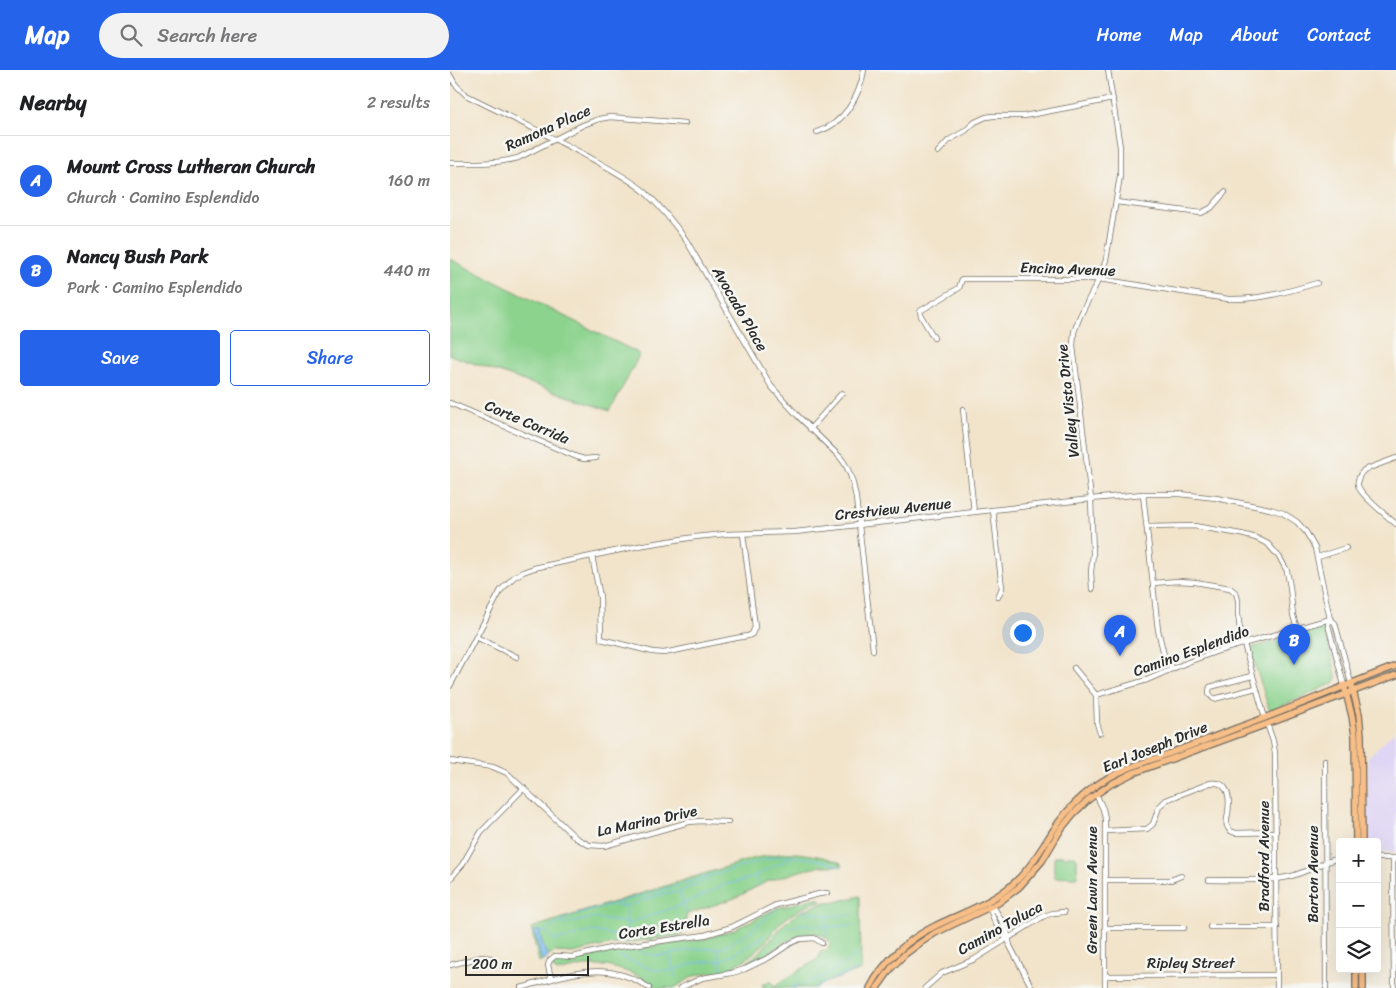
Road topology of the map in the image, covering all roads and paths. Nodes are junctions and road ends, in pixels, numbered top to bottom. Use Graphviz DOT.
graph roads {
  1 [pos="864,70"];
  2 [pos="1108,70"];
  3 [pos="450,75"];
  4 [pos="1113,99"];
  5 [pos="685,123"];
  6 [pos="817,132"];
  7 [pos="555,140"];
  8 [pos="938,152"];
  9 [pos="450,162"];
  10 [pos="1225,192"];
  11 [pos="1116,202"];
  12 [pos="1099,279"];
  13 [pos="1317,284"];
  14 [pos="934,338"];
  15 [pos="842,393"];
  16 [pos="450,403"];
  17 [pos="964,409"];
  18 [pos="810,429"];
  19 [pos="596,458"];
  20 [pos="1396,458"];
  21 [pos="1143,494"];
  22 [pos="1091,499"];
  23 [pos="993,510"];
  24 [pos="974,512"];
  25 [pos="1396,524"];
  26 [pos="859,525"];
  27 [pos="1147,527"];
  28 [pos="743,534"];
  29 [pos="1346,548"];
  30 [pos="592,556"];
  31 [pos="1318,557"];
  32 [pos="1153,583"];
  33 [pos="1092,589"];
  34 [pos="998,597"];
  35 [pos="1330,619"];
  36 [pos="1297,629"];
  37 [pos="476,637"];
  38 [pos="1244,644"];
  39 [pos="873,650"];
  40 [pos="516,658"];
  41 [pos="1396,666"];
  42 [pos="1074,668"];
  43 [pos="1173,669"];
  44 [pos="1396,675"];
  45 [pos="1252,676"];
  46 [pos="1351,682"];
  47 [pos="1344,685"];
  48 [pos="450,686"];
  49 [pos="1256,688"];
  50 [pos="1350,693"];
  51 [pos="1096,695"];
  52 [pos="1266,721"];
  53 [pos="1100,733"];
  54 [pos="1325,760"];
  55 [pos="450,761"];
  56 [pos="524,788"];
  57 [pos="1094,791"];
  58 [pos="728,822"];
  59 [pos="1105,831"];
  60 [pos="1276,832"];
  61 [pos="1356,838"];
  62 [pos="1362,838"];
  63 [pos="1381,858"];
  64 [pos="1395,858"];
  65 [pos="1336,859"];
  66 [pos="1326,862"];
  67 [pos="1181,876"];
  68 [pos="450,879"];
  69 [pos="1276,879"];
  70 [pos="1105,880"];
  71 [pos="1209,880"];
  72 [pos="828,893"];
  73 [pos="989,904"];
  74 [pos="1064,912"];
  75 [pos="1210,927"];
  76 [pos="1277,927"];
  77 [pos="1105,928"];
  78 [pos="1184,928"];
  79 [pos="1008,939"];
  80 [pos="822,943"];
  81 [pos="491,958"];
  82 [pos="450,965"];
  83 [pos="1356,973"];
  84 [pos="1363,973"];
  85 [pos="1277,975"];
  86 [pos="1105,976"];
  87 [pos="551,979"];
  88 [pos="521,988"];
  89 [pos="649,988"];
  90 [pos="680,988"];
  91 [pos="870,988"];
  92 [pos="877,988"];
  93 [pos="925,988"];
  94 [pos="1032,988"];
  95 [pos="1105,988"];
  96 [pos="1277,988"];
  97 [pos="1326,988"];
  98 [pos="1356,988"];
  99 [pos="1363,988"];
  100 [pos="1394,988"];
  1 -- 6 [label="street"];
  2 -- 4 [label="street, Valley Vista Drive"];
  3 -- 7 [label="street, Avocado Place"];
  4 -- 8 [label="street"];
  4 -- 11 [label="street, Valley Vista Drive"];
  5 -- 7 [label="street, Ramona Place"];
  7 -- 9 [label="street, Ramona Place"];
  7 -- 18 [label="street, Avocado Place"];
  10 -- 11 [label="street"];
  11 -- 12 [label="street, Valley Vista Drive"];
  12 -- 13 [label="street, Encino Avenue"];
  12 -- 14 [label="street, Encino Avenue"];
  12 -- 22 [label="street, Valley Vista Drive"];
  15 -- 18 [label="street"];
  16 -- 19 [label="street, Corte Corrida"];
  17 -- 24 [label="street"];
  18 -- 26 [label="street, Avocado Place"];
  20 -- 25 [label="street"];
  21 -- 22 [label="street, Crestview Avenue"];
  21 -- 27 [label="street"];
  21 -- 31 [label="street, Crestview Avenue"];
  22 -- 23 [label="street, Crestview Avenue"];
  22 -- 33 [label="street, Valley Vista Drive"];
  23 -- 24 [label="street, Crestview Avenue"];
  23 -- 34 [label="street"];
  24 -- 26 [label="street, Crestview Avenue"];
  26 -- 28 [label="street, Crestview Avenue"];
  26 -- 39 [label="street, Avocado Place"];
  27 -- 32 [label="street"];
  27 -- 36 [label="street"];
  28 -- 30 [label="street, Crestview Avenue"];
  28 -- 30 [label="street"];
  29 -- 31 [label="street"];
  30 -- 37 [label="street, Crestview Avenue"];
  31 -- 35 [label="street, Crestview Avenue"];
  32 -- 38 [label="street, Bradford Avenue"];
  32 -- 43 [label="street"];
  35 -- 36 [label="street, Camino Esplendido"];
  35 -- 46 [label="street, Crestview Avenue"];
  35 -- 47 [label="street, Crestview Avenue"];
  36 -- 38 [label="street, Camino Esplendido"];
  37 -- 40 [label="street"];
  37 -- 48 [label="street, Crestview Avenue"];
  38 -- 43 [label="street, Camino Esplendido"];
  38 -- 45 [label="street, Bradford Avenue"];
  41 -- 46 [label="main road, Earl Joseph Drive"];
  42 -- 51 [label="street"];
  43 -- 51 [label="street, Camino Esplendido"];
  44 -- 50 [label="main road, Earl Joseph Drive"];
  45 -- 49 [label="street, Bradford Avenue"];
  45 -- 49 [label="street"];
  46 -- 47 [label="main road, Earl Joseph Drive"];
  46 -- 50 [label="main road"];
  47 -- 50 [label="main road"];
  47 -- 52 [label="main road, Earl Joseph Drive"];
  49 -- 52 [label="street, Bradford Avenue"];
  50 -- 52 [label="main road, Earl Joseph Drive"];
  50 -- 61 [label="main road"];
  50 -- 62 [label="main road"];
  51 -- 53 [label="street"];
  52 -- 57 [label="main road, Earl Joseph Drive"];
  52 -- 60 [label="street, Bradford Avenue"];
  54 -- 66 [label="street, Barton Avenue"];
  55 -- 56 [label="street, La Marina Drive"];
  56 -- 58 [label="street, La Marina Drive"];
  56 -- 68 [label="street"];
  57 -- 59 [label="street, Green Lawn Avenue"];
  57 -- 73 [label="main road, Earl Joseph Drive"];
  59 -- 60 [label="street"];
  59 -- 70 [label="street, Green Lawn Avenue"];
  60 -- 69 [label="street, Bradford Avenue"];
  63 -- 64 [label="street"];
  64 -- 100 [label="street"];
  65 -- 66 [label="street"];
  66 -- 69 [label="street"];
  66 -- 97 [label="street, Barton Avenue"];
  67 -- 70 [label="street"];
  69 -- 71 [label="street"];
  69 -- 76 [label="street, Bradford Avenue"];
  70 -- 77 [label="street, Green Lawn Avenue"];
  72 -- 87 [label="street, Corte Estrella"];
  73 -- 79 [label="street"];
  73 -- 91 [label="main road, Earl Joseph Drive"];
  73 -- 92 [label="main road, Earl Joseph Drive"];
  74 -- 79 [label="street, Camino Toluca"];
  75 -- 76 [label="street"];
  76 -- 85 [label="street, Bradford Avenue"];
  77 -- 78 [label="street"];
  77 -- 86 [label="street, Green Lawn Avenue"];
  79 -- 93 [label="street, Camino Toluca"];
  79 -- 94 [label="street"];
  80 -- 90 [label="street"];
  81 -- 82 [label="street"];
  83 -- 98 [label="main road"];
  84 -- 99 [label="main road"];
  85 -- 86 [label="street, Ripley Street"];
  85 -- 96 [label="street, Bradford Avenue"];
  86 -- 95 [label="street, Green Lawn Avenue"];
  87 -- 88 [label="street"];
  87 -- 89 [label="street"];
}
